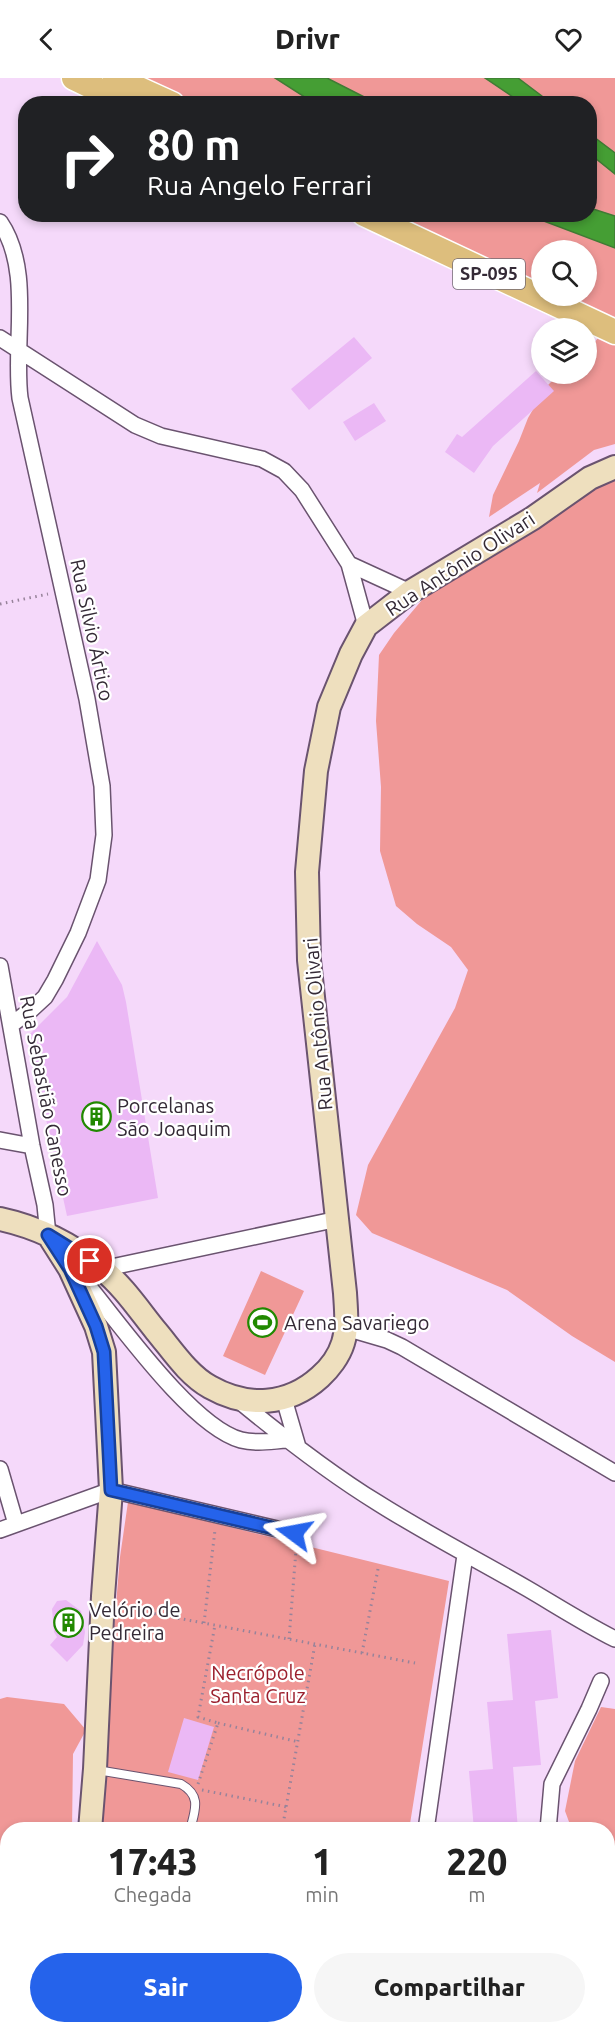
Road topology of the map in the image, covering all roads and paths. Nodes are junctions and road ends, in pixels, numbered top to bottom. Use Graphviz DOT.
graph roads {
  1 [pos="74,78"];
  2 [pos="115,78"];
  3 [pos="111,96"];
  4 [pos="154,96"];
  5 [pos="0,222"];
  6 [pos="381,222"];
  7 [pos="419,222"];
  8 [pos="531,277"];
  9 [pos="590,306"];
  10 [pos="615,318"];
  11 [pos="615,332"];
  12 [pos="0,338"];
  13 [pos="19,350"];
  14 [pos="615,467"];
  15 [pos="349,564"];
  16 [pos="63,591"];
  17 [pos="410,592"];
  18 [pos="0,604"];
  19 [pos="366,626"];
  20 [pos="0,966"];
  21 [pos="11,1025"];
  22 [pos="0,1140"];
  23 [pos="32,1146"];
  24 [pos="0,1219"];
  25 [pos="338,1219"];
  26 [pos="48,1235"];
  27 [pos="70,1269"];
  28 [pos="102,1269"];
  29 [pos="346,1328"];
  30 [pos="236,1399"];
  31 [pos="284,1399"];
  32 [pos="292,1443"];
  33 [pos="0,1469"];
  34 [pos="615,1473"];
  35 [pos="111,1490"];
  36 [pos="16,1524"];
  37 [pos="0,1530"];
  38 [pos="215,1530"];
  39 [pos="294,1533"];
  40 [pos="296,1550"];
  41 [pos="465,1555"];
  42 [pos="378,1569"];
  43 [pos="103,1604"];
  44 [pos="204,1623"];
  45 [pos="215,1625"];
  46 [pos="289,1639"];
  47 [pos="615,1639"];
  48 [pos="315,1644"];
  49 [pos="363,1653"];
  50 [pos="415,1663"];
  51 [pos="601,1681"];
  52 [pos="218,1723"];
  53 [pos="299,1742"];
  54 [pos="95,1769"];
  55 [pos="287,1808"];
  56 [pos="91,1822"];
  57 [pos="192,1822"];
  58 [pos="284,1822"];
  59 [pos="427,1822"];
  60 [pos="549,1822"];
  1 -- 3 [label="main road"];
  2 -- 4 [label="main road"];
  5 -- 13 [label="street, Rua Silvio Ártico"];
  6 -- 11 [label="main road, SP-095"];
  7 -- 8 [label="main road, SP-095"];
  9 -- 10 [label="main road"];
  12 -- 13 [label="street"];
  13 -- 15 [label="street"];
  13 -- 16 [label="street, Rua Silvio Ártico"];
  14 -- 17 [label="street, Rua Antônio Olivari"];
  15 -- 17 [label="street"];
  15 -- 19 [label="street"];
  16 -- 18 [label="path"];
  16 -- 21 [label="street, Rua Silvio Ártico"];
  17 -- 19 [label="street, Rua Antônio Olivari"];
  19 -- 25 [label="street, Rua Antônio Olivari"];
  20 -- 21 [label="street, Rua Sebastião Canesso"];
  21 -- 23 [label="street, Rua Sebastião Canesso"];
  22 -- 23 [label="street"];
  23 -- 26 [label="street, Rua Sebastião Canesso"];
  24 -- 26 [label="street, Rua Antônio Olivari"];
  25 -- 28 [label="street"];
  25 -- 29 [label="street, Rua Antônio Olivari"];
  26 -- 27 [label="street"];
  26 -- 28 [label="street, Rua Antônio Olivari"];
  27 -- 32 [label="street"];
  27 -- 35 [label="street"];
  28 -- 30 [label="street, Rua Antônio Olivari"];
  29 -- 31 [label="street, Rua Antônio Olivari"];
  29 -- 34 [label="street"];
  30 -- 31 [label="street, Rua Antônio Olivari"];
  30 -- 32 [label="street"];
  31 -- 32 [label="street"];
  32 -- 41 [label="street"];
  33 -- 36 [label="street"];
  35 -- 36 [label="street"];
  35 -- 39 [label="street"];
  35 -- 43 [label="street"];
  36 -- 37 [label="street"];
  38 -- 44 [label="path"];
  40 -- 46 [label="path"];
  41 -- 47 [label="street"];
  41 -- 59 [label="street"];
  42 -- 49 [label="path"];
  43 -- 44 [label="path"];
  43 -- 54 [label="street"];
  44 -- 45 [label="path"];
  45 -- 46 [label="path"];
  45 -- 52 [label="path"];
  46 -- 48 [label="path"];
  48 -- 49 [label="path"];
  48 -- 53 [label="path"];
  49 -- 50 [label="path"];
  51 -- 60 [label="street"];
  52 -- 53 [label="path"];
  52 -- 55 [label="path"];
  53 -- 55 [label="path"];
  54 -- 56 [label="street"];
  54 -- 57 [label="lane"];
  55 -- 58 [label="path"];
}
